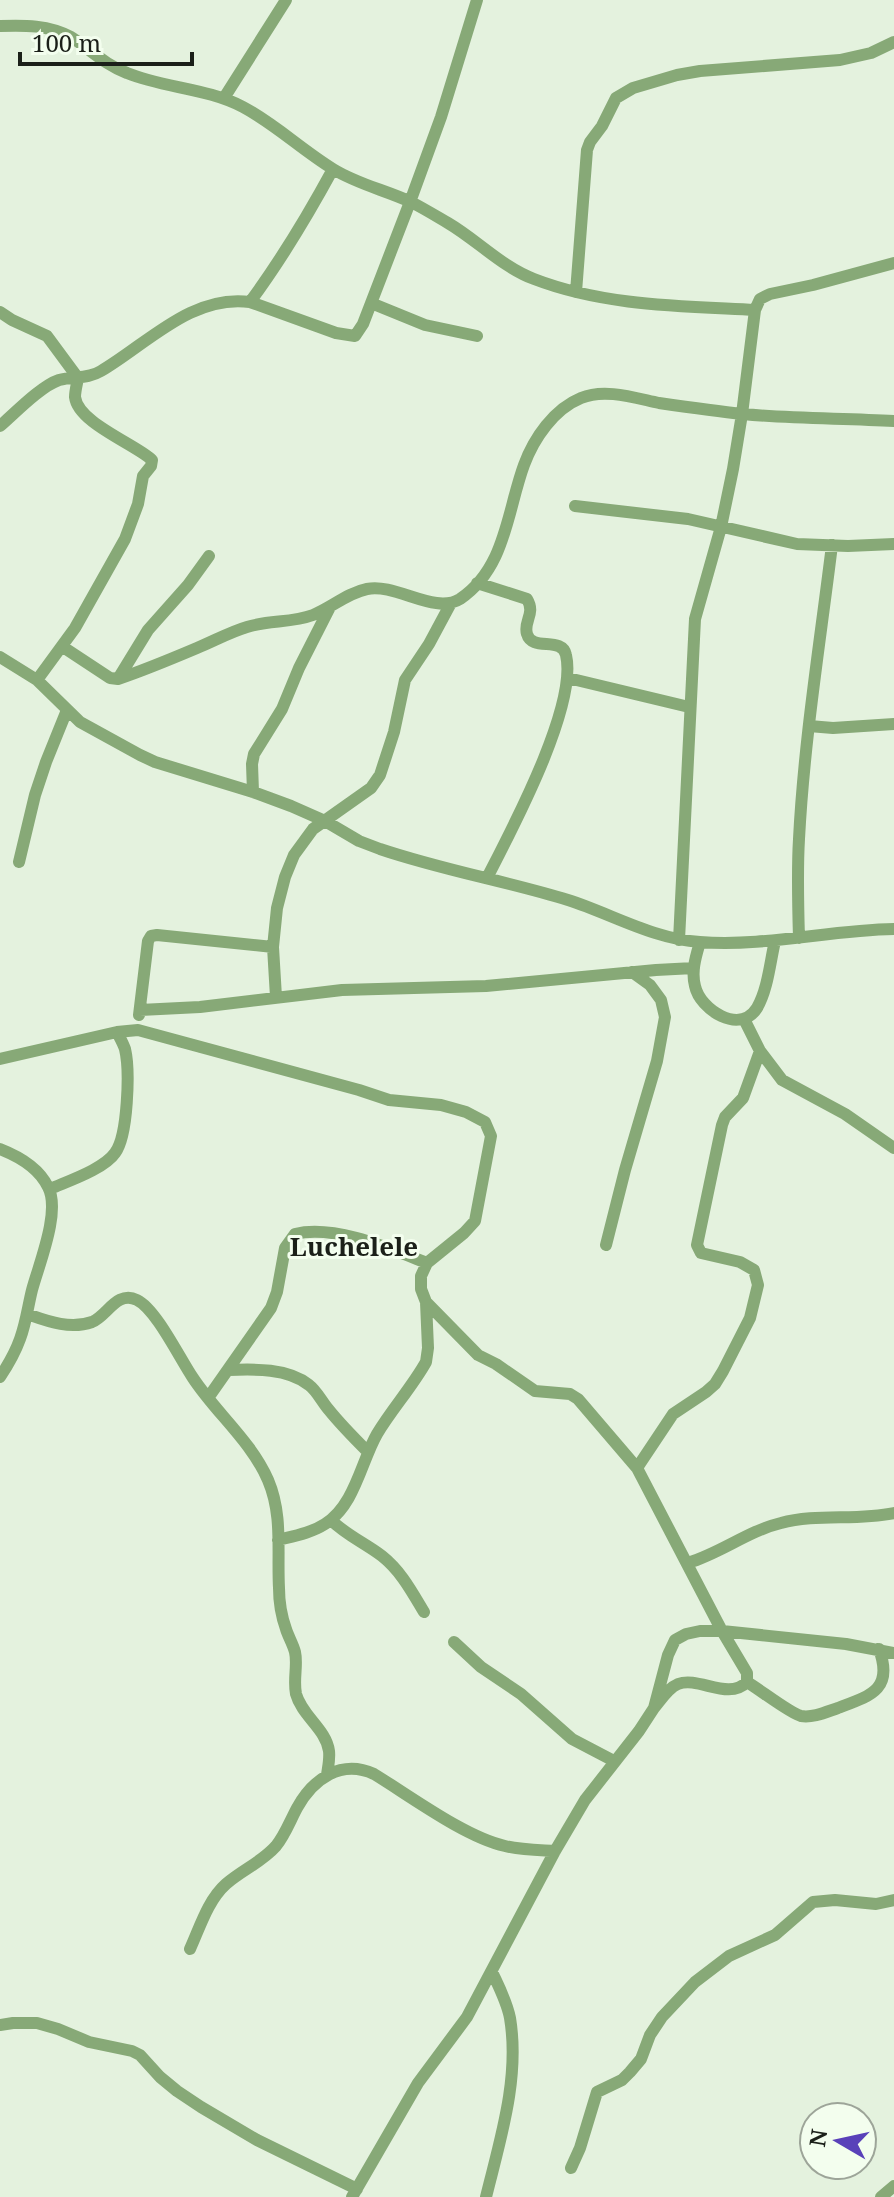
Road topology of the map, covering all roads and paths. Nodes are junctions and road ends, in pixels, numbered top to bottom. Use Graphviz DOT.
graph roads {
  1 [pos="286,0"];
  2 [pos="477,0"];
  3 [pos="0,26"];
  4 [pos="894,42"];
  5 [pos="224,98"];
  6 [pos="333,169"];
  7 [pos="410,202"];
  8 [pos="894,263"];
  9 [pos="576,292"];
  10 [pos="250,302"];
  11 [pos="371,303"];
  12 [pos="755,310"];
  13 [pos="0,312"];
  14 [pos="477,336"];
  15 [pos="78,378"];
  16 [pos="742,414"];
  17 [pos="894,421"];
  18 [pos="0,426"];
  19 [pos="575,506"];
  20 [pos="721,527"];
  21 [pos="894,544"];
  22 [pos="832,545"];
  23 [pos="209,556"];
  24 [pos="477,583"];
  25 [pos="451,603"];
  26 [pos="330,607"];
  27 [pos="63,647"];
  28 [pos="0,657"];
  29 [pos="568,678"];
  30 [pos="118,679"];
  31 [pos="37,680"];
  32 [pos="689,707"];
  33 [pos="67,710"];
  34 [pos="894,724"];
  35 [pos="809,726"];
  36 [pos="253,792"];
  37 [pos="325,821"];
  38 [pos="19,862"];
  39 [pos="487,878"];
  40 [pos="894,929"];
  41 [pos="799,938"];
  42 [pos="679,940"];
  43 [pos="775,941"];
  44 [pos="700,942"];
  45 [pos="273,947"];
  46 [pos="694,968"];
  47 [pos="632,972"];
  48 [pos="276,997"];
  49 [pos="140,1010"];
  50 [pos="744,1019"];
  51 [pos="138,1030"];
  52 [pos="117,1032"];
  53 [pos="760,1051"];
  54 [pos="3,1061"];
  55 [pos="0,1146"];
  56 [pos="894,1148"];
  57 [pos="50,1189"];
  58 [pos="606,1245"];
  59 [pos="427,1263"];
  60 [pos="426,1302"];
  61 [pos="27,1314"];
  62 [pos="229,1370"];
  63 [pos="0,1377"];
  64 [pos="208,1398"];
  65 [pos="368,1452"];
  66 [pos="637,1468"];
  67 [pos="894,1513"];
  68 [pos="331,1520"];
  69 [pos="278,1540"];
  70 [pos="688,1563"];
  71 [pos="424,1612"];
  72 [pos="722,1631"];
  73 [pos="454,1642"];
  74 [pos="879,1649"];
  75 [pos="894,1653"];
  76 [pos="747,1682"];
  77 [pos="654,1708"];
  78 [pos="614,1761"];
  79 [pos="327,1775"];
  80 [pos="555,1851"];
  81 [pos="894,1900"];
  82 [pos="190,1949"];
  83 [pos="492,1972"];
  84 [pos="0,2025"];
  85 [pos="571,2168"];
  86 [pos="894,2186"];
  87 [pos="355,2193"];
  88 [pos="486,2197"];
  89 [pos="881,2197"];
  1 -- 5 [label="street"];
  2 -- 7 [label="street"];
  3 -- 5 [label="street"];
  4 -- 9 [label="street"];
  5 -- 6 [label="street"];
  6 -- 7 [label="street"];
  6 -- 10 [label="street"];
  7 -- 9 [label="street"];
  7 -- 11 [label="street"];
  8 -- 12 [label="street"];
  9 -- 12 [label="street"];
  10 -- 11 [label="street"];
  10 -- 15 [label="street"];
  11 -- 14 [label="street"];
  12 -- 16 [label="street"];
  13 -- 15 [label="street"];
  15 -- 18 [label="street"];
  15 -- 27 [label="street"];
  16 -- 17 [label="street"];
  16 -- 20 [label="street"];
  16 -- 24 [label="street"];
  19 -- 20 [label="street"];
  20 -- 22 [label="street"];
  20 -- 32 [label="street"];
  21 -- 22 [label="street"];
  22 -- 35 [label="street"];
  23 -- 30 [label="street"];
  24 -- 25 [label="street"];
  24 -- 29 [label="street"];
  25 -- 26 [label="street"];
  25 -- 37 [label="street"];
  26 -- 30 [label="street"];
  26 -- 36 [label="street"];
  27 -- 30 [label="street"];
  27 -- 31 [label="street"];
  28 -- 31 [label="street"];
  29 -- 32 [label="street"];
  29 -- 39 [label="street"];
  31 -- 33 [label="street"];
  32 -- 42 [label="street"];
  33 -- 36 [label="street"];
  33 -- 38 [label="street"];
  34 -- 35 [label="street"];
  35 -- 41 [label="street"];
  36 -- 37 [label="street"];
  37 -- 39 [label="street"];
  37 -- 45 [label="street"];
  39 -- 42 [label="street"];
  40 -- 41 [label="street"];
  41 -- 43 [label="street"];
  42 -- 44 [label="street"];
  43 -- 44 [label="street"];
  43 -- 50 [label="street"];
  44 -- 46 [label="street"];
  45 -- 48 [label="street"];
  45 -- 49 [label="street"];
  46 -- 47 [label="street"];
  46 -- 50 [label="street"];
  47 -- 48 [label="street"];
  47 -- 58 [label="street"];
  48 -- 49 [label="street"];
  49 -- 51 [label="street"];
  50 -- 53 [label="street"];
  51 -- 52 [label="street"];
  51 -- 59 [label="street"];
  52 -- 54 [label="street"];
  52 -- 57 [label="street"];
  53 -- 56 [label="street"];
  53 -- 66 [label="street"];
  55 -- 57 [label="street"];
  57 -- 61 [label="street"];
  59 -- 60 [label="street"];
  59 -- 62 [label="street"];
  60 -- 65 [label="street"];
  60 -- 66 [label="street"];
  61 -- 63 [label="street"];
  61 -- 64 [label="street"];
  62 -- 64 [label="street"];
  62 -- 65 [label="street"];
  64 -- 69 [label="street"];
  65 -- 68 [label="street"];
  66 -- 70 [label="street"];
  67 -- 70 [label="street"];
  68 -- 69 [label="street"];
  68 -- 71 [label="street"];
  69 -- 79 [label="street"];
  70 -- 72 [label="street"];
  72 -- 74 [label="street"];
  72 -- 76 [label="street"];
  72 -- 77 [label="street"];
  73 -- 78 [label="street"];
  74 -- 75 [label="street"];
  74 -- 76 [label="street"];
  76 -- 77 [label="street"];
  77 -- 78 [label="street"];
  78 -- 80 [label="street"];
  79 -- 80 [label="street"];
  79 -- 82 [label="street"];
  80 -- 83 [label="street"];
  81 -- 85 [label="street"];
  83 -- 87 [label="street"];
  83 -- 88 [label="street"];
  84 -- 87 [label="street"];
  86 -- 89 [label="street"];
}
